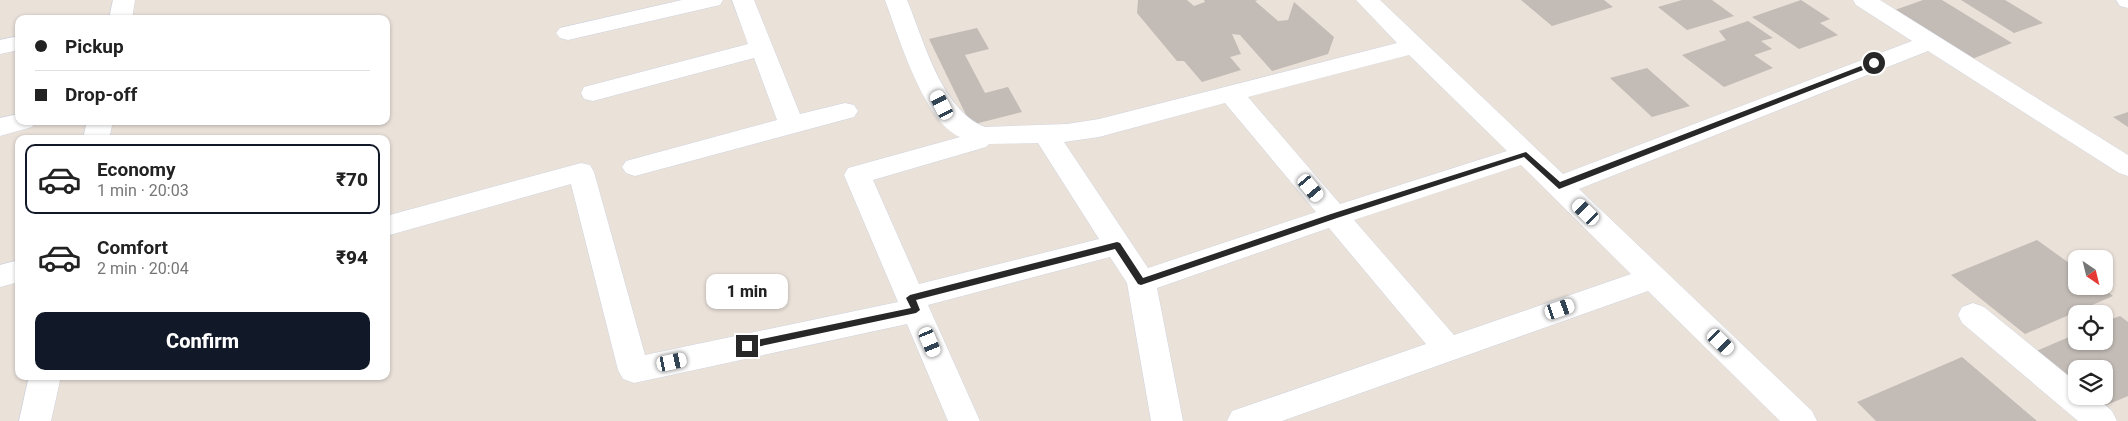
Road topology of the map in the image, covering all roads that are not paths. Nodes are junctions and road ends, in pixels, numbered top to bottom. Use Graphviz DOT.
graph roads {
  1 [pos="124,0"];
  2 [pos="712,0"];
  3 [pos="743,0"];
  4 [pos="896,0"];
  5 [pos="1864,0"];
  6 [pos="1374,1"];
  7 [pos="121,15"];
  8 [pos="568,33"];
  9 [pos="1930,42"];
  10 [pos="15,44"];
  11 [pos="1414,46"];
  12 [pos="0,47"];
  13 [pos="762,48"];
  14 [pos="593,93"];
  15 [pos="1231,94"];
  16 [pos="846,111"];
  17 [pos="15,123"];
  18 [pos="792,125"];
  19 [pos="0,127"];
  20 [pos="1046,134"];
  21 [pos="982,136"];
  22 [pos="1526,154"];
  23 [pos="636,167"];
  24 [pos="2128,167"];
  25 [pos="1559,186"];
  26 [pos="1334,216"];
  27 [pos="390,225"];
  28 [pos="1117,246"];
  29 [pos="15,272"];
  30 [pos="0,276"];
  31 [pos="1654,277"];
  32 [pos="1141,282"];
  33 [pos="913,304"];
  34 [pos="1973,315"];
  35 [pos="1447,348"];
  36 [pos="44,380"];
  37 [pos="36,421"];
  38 [pos="964,421"];
  39 [pos="1167,421"];
  40 [pos="1243,421"];
  41 [pos="1801,421"];
  42 [pos="2101,421"];
  1 -- 7 [label="street"];
  2 -- 8 [label="street"];
  3 -- 13 [label="street"];
  4 -- 21 [label="street"];
  5 -- 9 [label="street"];
  6 -- 11 [label="street"];
  9 -- 24 [label="street"];
  9 -- 25 [label="street"];
  10 -- 12 [label="street"];
  11 -- 15 [label="street"];
  11 -- 22 [label="street"];
  13 -- 14 [label="street"];
  13 -- 18 [label="street"];
  15 -- 20 [label="street"];
  15 -- 26 [label="street"];
  16 -- 18 [label="street"];
  17 -- 19 [label="street"];
  18 -- 23 [label="street"];
  20 -- 21 [label="street"];
  20 -- 28 [label="street"];
  21 -- 33 [label="street"];
  22 -- 25 [label="street"];
  22 -- 26 [label="street"];
  25 -- 31 [label="street"];
  26 -- 32 [label="street"];
  26 -- 35 [label="street"];
  27 -- 33 [label="street"];
  28 -- 32 [label="street"];
  28 -- 33 [label="street"];
  29 -- 30 [label="street"];
  31 -- 35 [label="street"];
  31 -- 41 [label="street"];
  32 -- 39 [label="street"];
  33 -- 38 [label="street"];
  34 -- 42 [label="street"];
  35 -- 40 [label="street"];
  36 -- 37 [label="street"];
}
